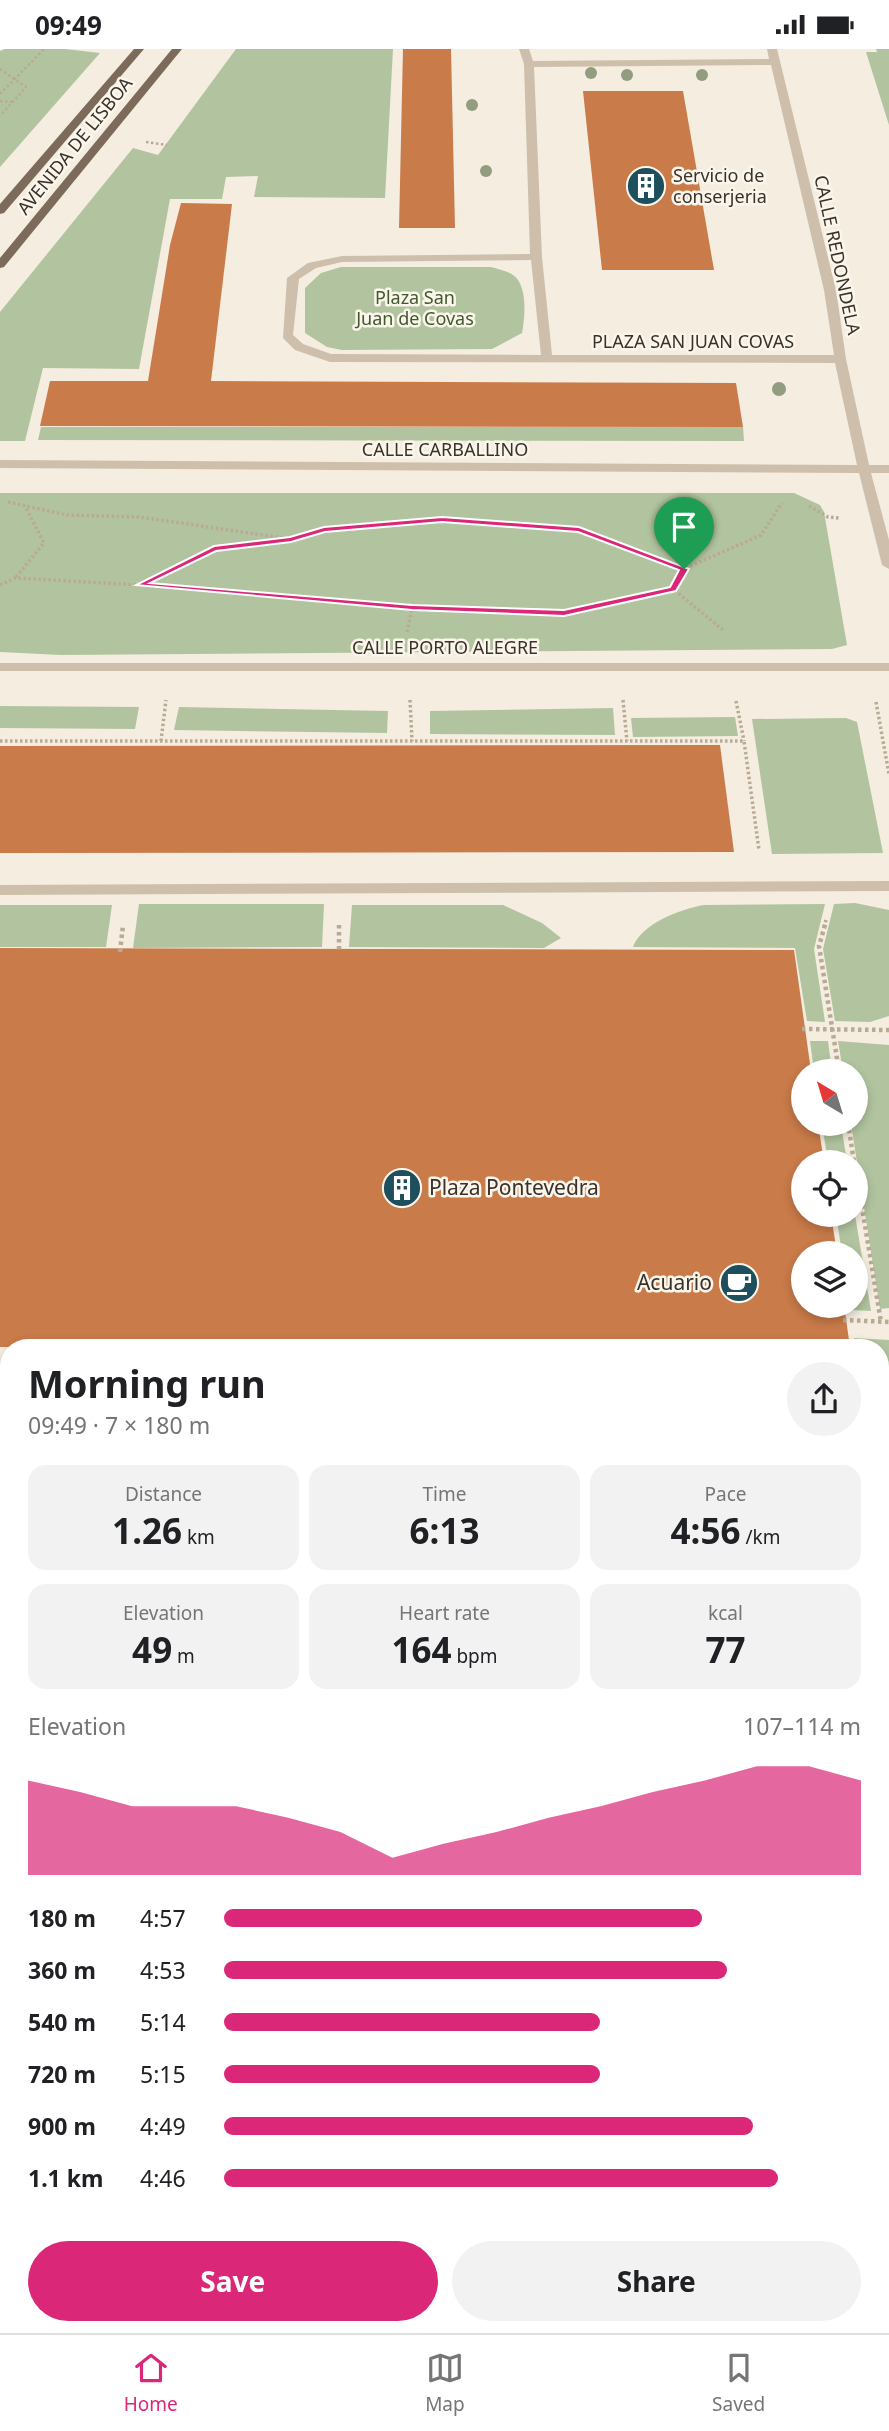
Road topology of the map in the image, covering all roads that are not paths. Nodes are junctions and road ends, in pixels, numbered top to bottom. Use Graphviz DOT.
graph roads {
  1 [pos="139,49"];
  2 [pos="177,49"];
  3 [pos="524,49"];
  4 [pos="622,49"];
  5 [pos="772,49"];
  6 [pos="775,62"];
  7 [pos="529,64"];
  8 [pos="625,64"];
  9 [pos="0,211"];
  10 [pos="536,257"];
  11 [pos="0,265"];
  12 [pos="840,359"];
  13 [pos="547,360"];
  14 [pos="0,464"];
  15 [pos="864,469"];
  16 [pos="889,469"];
  17 [pos="889,565"];
  18 [pos="0,667"];
  19 [pos="889,667"];
  20 [pos="889,886"];
  21 [pos="0,890"];
  1 -- 9 [label="main road, AVENIDA DE LISBOA"];
  2 -- 11 [label="main road, AVENIDA DE LISBOA"];
  3 -- 7 [label="street"];
  4 -- 8 [label="street"];
  5 -- 6 [label="street, CALLE REDONDELA"];
  6 -- 8 [label="street"];
  6 -- 12 [label="street, CALLE REDONDELA"];
  7 -- 8 [label="street"];
  7 -- 10 [label="street"];
  10 -- 13 [label="street"];
  10 -- 13 [label="street, PLAZA SAN JUAN COVAS"];
  12 -- 13 [label="street, PLAZA SAN JUAN COVAS"];
  12 -- 15 [label="street, CALLE REDONDELA"];
  14 -- 15 [label="street, CALLE CARBALLINO"];
  15 -- 16 [label="street, CALLE CARBALLINO"];
  15 -- 17 [label="street, CALLE REDONDELA"];
  18 -- 19 [label="street, CALLE PORTO ALEGRE"];
  20 -- 21 [label="street"];
}
